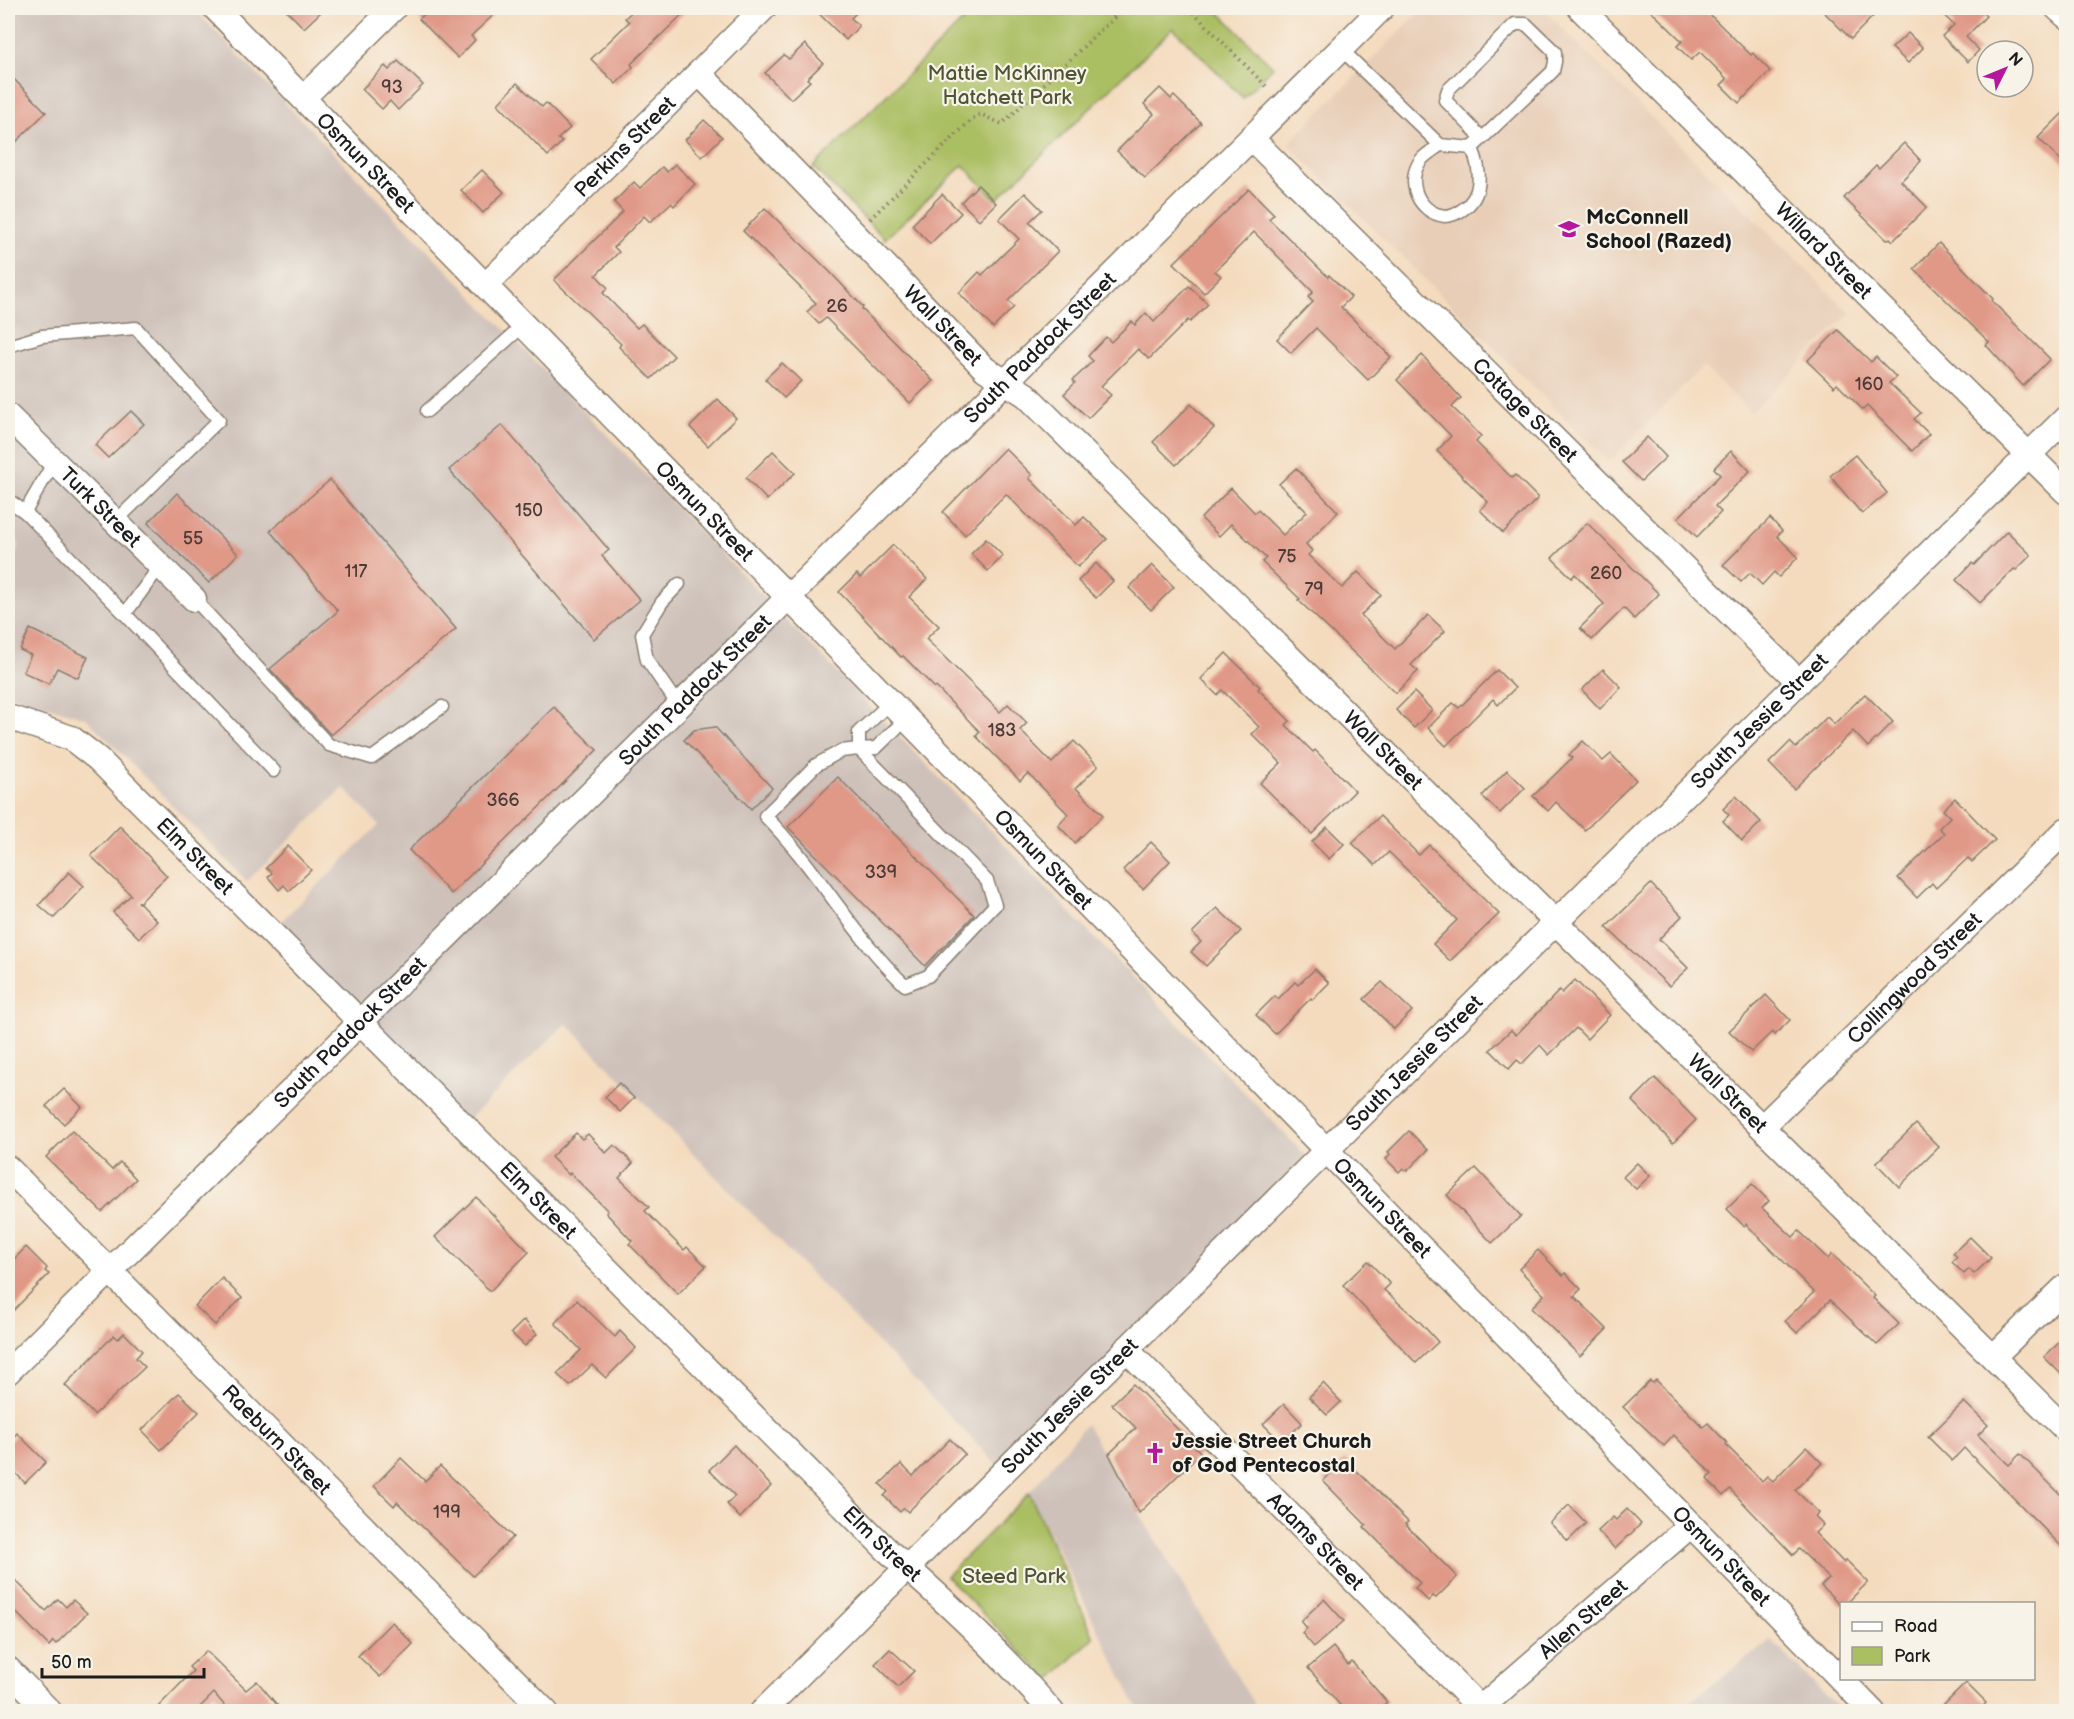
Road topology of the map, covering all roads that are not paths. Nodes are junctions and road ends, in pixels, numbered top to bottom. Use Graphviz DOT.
graph roads {
  1 [pos="215,8"];
  2 [pos="394,8"];
  3 [pos="764,8"];
  4 [pos="1382,8"];
  5 [pos="1581,8"];
  6 [pos="2058,8"];
  7 [pos="2067,16"];
  8 [pos="1341,49"];
  9 [pos="699,73"];
  10 [pos="303,98"];
  11 [pos="1251,138"];
  12 [pos="1482,138"];
  13 [pos="1440,146"];
  14 [pos="1472,148"];
  15 [pos="486,285"];
  16 [pos="524,325"];
  17 [pos="8,346"];
  18 [pos="1005,381"];
  19 [pos="427,411"];
  20 [pos="8,416"];
  21 [pos="2067,418"];
  22 [pos="2029,455"];
  23 [pos="54,462"];
  24 [pos="2067,492"];
  25 [pos="8,500"];
  26 [pos="25,512"];
  27 [pos="115,522"];
  28 [pos="160,566"];
  29 [pos="679,584"];
  30 [pos="788,596"];
  31 [pos="194,599"];
  32 [pos="125,614"];
  33 [pos="1799,682"];
  34 [pos="678,705"];
  35 [pos="442,707"];
  36 [pos="899,710"];
  37 [pos="8,717"];
  38 [pos="859,749"];
  39 [pos="274,771"];
  40 [pos="2067,830"];
  41 [pos="1556,922"];
  42 [pos="360,1021"];
  43 [pos="1761,1126"];
  44 [pos="1326,1150"];
  45 [pos="8,1168"];
  46 [pos="109,1270"];
  47 [pos="2067,1286"];
  48 [pos="1126,1349"];
  49 [pos="1994,1357"];
  50 [pos="8,1372"];
  51 [pos="2067,1430"];
  52 [pos="1691,1525"];
  53 [pos="907,1567"];
  54 [pos="8,1669"];
  55 [pos="1840,1677"];
  56 [pos="1843,1680"];
  57 [pos="1478,1710"];
  58 [pos="50,1712"];
  59 [pos="546,1712"];
  60 [pos="762,1712"];
  61 [pos="1052,1712"];
  62 [pos="1874,1712"];
  1 -- 10 [label="street, Osmun Street"];
  2 -- 10 [label="street"];
  3 -- 9 [label="street, Perkins Street"];
  4 -- 8 [label="street, South Paddock Street"];
  5 -- 22 [label="street, Willard Street"];
  6 -- 7 [label="street"];
  8 -- 11 [label="street, South Paddock Street"];
  8 -- 13 [label="lane"];
  9 -- 15 [label="street, Perkins Street"];
  9 -- 18 [label="street, Wall Street"];
  10 -- 15 [label="street, Osmun Street"];
  11 -- 18 [label="street, South Paddock Street"];
  11 -- 33 [label="street, Cottage Street"];
  12 -- 12 [label="lane"];
  12 -- 14 [label="lane"];
  13 -- 14 [label="lane"];
  13 -- 14 [label="lane"];
  15 -- 16 [label="street, Osmun Street"];
  16 -- 19 [label="lane"];
  16 -- 30 [label="street, Osmun Street"];
  17 -- 27 [label="lane"];
  18 -- 30 [label="street, South Paddock Street"];
  18 -- 41 [label="street, Wall Street"];
  20 -- 23 [label="street, Turk Street"];
  21 -- 22 [label="street, South Jessie Street"];
  22 -- 24 [label="street, Willard Street"];
  22 -- 33 [label="street, South Jessie Street"];
  23 -- 26 [label="lane"];
  23 -- 27 [label="street, Turk Street"];
  25 -- 26 [label="lane"];
  26 -- 32 [label="lane"];
  27 -- 28 [label="street, Turk Street"];
  28 -- 31 [label="street, Turk Street"];
  28 -- 32 [label="lane"];
  29 -- 34 [label="lane"];
  30 -- 34 [label="street, South Paddock Street"];
  30 -- 36 [label="street, Osmun Street"];
  31 -- 35 [label="lane"];
  32 -- 39 [label="lane"];
  33 -- 41 [label="street, South Jessie Street"];
  34 -- 42 [label="street, South Paddock Street"];
  36 -- 38 [label="lane"];
  36 -- 38 [label="lane"];
  36 -- 44 [label="street, Osmun Street"];
  37 -- 42 [label="street, Elm Street"];
  38 -- 38 [label="lane"];
  40 -- 43 [label="street, Collingwood Street"];
  41 -- 43 [label="street, Wall Street"];
  41 -- 44 [label="street, South Jessie Street"];
  42 -- 46 [label="street, South Paddock Street"];
  42 -- 53 [label="street, Elm Street"];
  43 -- 49 [label="street, Wall Street"];
  44 -- 48 [label="street, South Jessie Street"];
  44 -- 52 [label="street, Osmun Street"];
  45 -- 46 [label="street, Raeburn Street"];
  46 -- 50 [label="street, South Paddock Street"];
  46 -- 59 [label="street, Raeburn Street"];
  47 -- 49 [label="street"];
  48 -- 53 [label="street, South Jessie Street"];
  48 -- 57 [label="street, Adams Street"];
  49 -- 51 [label="street, Wall Street"];
  52 -- 55 [label="street, Osmun Street"];
  52 -- 57 [label="street, Allen Street"];
  53 -- 60 [label="street, South Jessie Street"];
  53 -- 61 [label="street, Elm Street"];
  54 -- 58 [label="street"];
  56 -- 62 [label="street, Osmun Street"];
}
